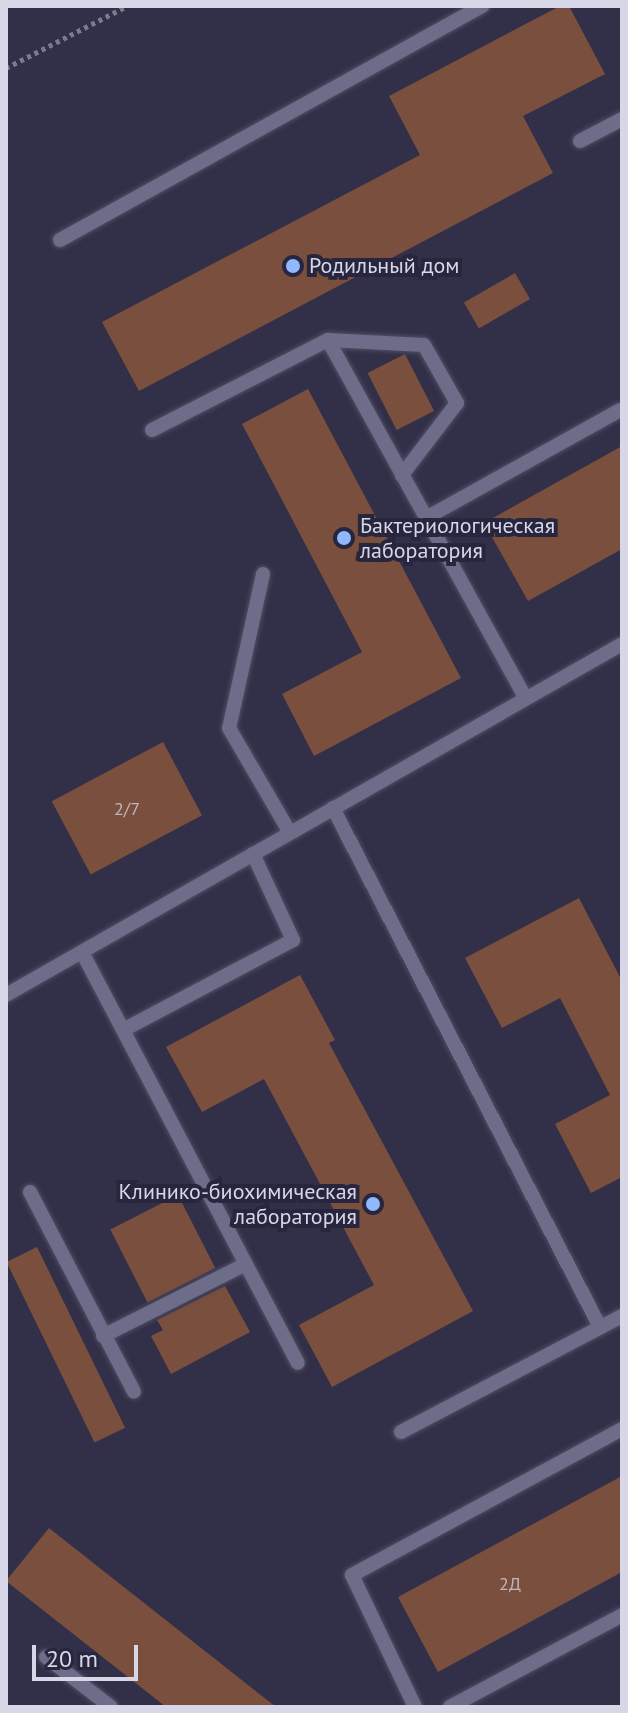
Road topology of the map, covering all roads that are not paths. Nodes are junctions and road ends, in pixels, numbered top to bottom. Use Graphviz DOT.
graph roads {
  1 [pos="482,6"];
  2 [pos="622,119"];
  3 [pos="580,141"];
  4 [pos="60,240"];
  5 [pos="328,340"];
  6 [pos="620,410"];
  7 [pos="152,430"];
  8 [pos="402,475"];
  9 [pos="426,518"];
  10 [pos="263,574"];
  11 [pos="622,644"];
  12 [pos="526,698"];
  13 [pos="333,808"];
  14 [pos="290,833"];
  15 [pos="253,854"];
  16 [pos="82,952"];
  17 [pos="6,995"];
  18 [pos="125,1029"];
  19 [pos="30,1192"];
  20 [pos="246,1264"];
  21 [pos="622,1316"];
  22 [pos="600,1327"];
  23 [pos="103,1336"];
  24 [pos="298,1363"];
  25 [pos="134,1392"];
  26 [pos="622,1429"];
  27 [pos="401,1432"];
  28 [pos="622,1615"];
  29 [pos="46,1657"];
  30 [pos="111,1707"];
  31 [pos="415,1707"];
  32 [pos="450,1707"];
  1 -- 4 [label="lane"];
  2 -- 3 [label="lane"];
  5 -- 7 [label="lane"];
  5 -- 8 [label="lane"];
  5 -- 8 [label="lane"];
  6 -- 9 [label="lane"];
  8 -- 9 [label="lane"];
  9 -- 12 [label="lane"];
  10 -- 14 [label="lane"];
  11 -- 12 [label="lane"];
  12 -- 13 [label="lane"];
  13 -- 14 [label="lane"];
  13 -- 22 [label="lane"];
  14 -- 15 [label="lane"];
  15 -- 16 [label="lane"];
  15 -- 18 [label="lane"];
  16 -- 17 [label="lane"];
  16 -- 18 [label="lane"];
  18 -- 20 [label="lane"];
  19 -- 23 [label="lane"];
  20 -- 23 [label="lane"];
  20 -- 24 [label="lane"];
  21 -- 22 [label="lane"];
  22 -- 27 [label="lane"];
  23 -- 25 [label="lane"];
  26 -- 31 [label="lane"];
  28 -- 32 [label="lane"];
  29 -- 30 [label="lane"];
}
